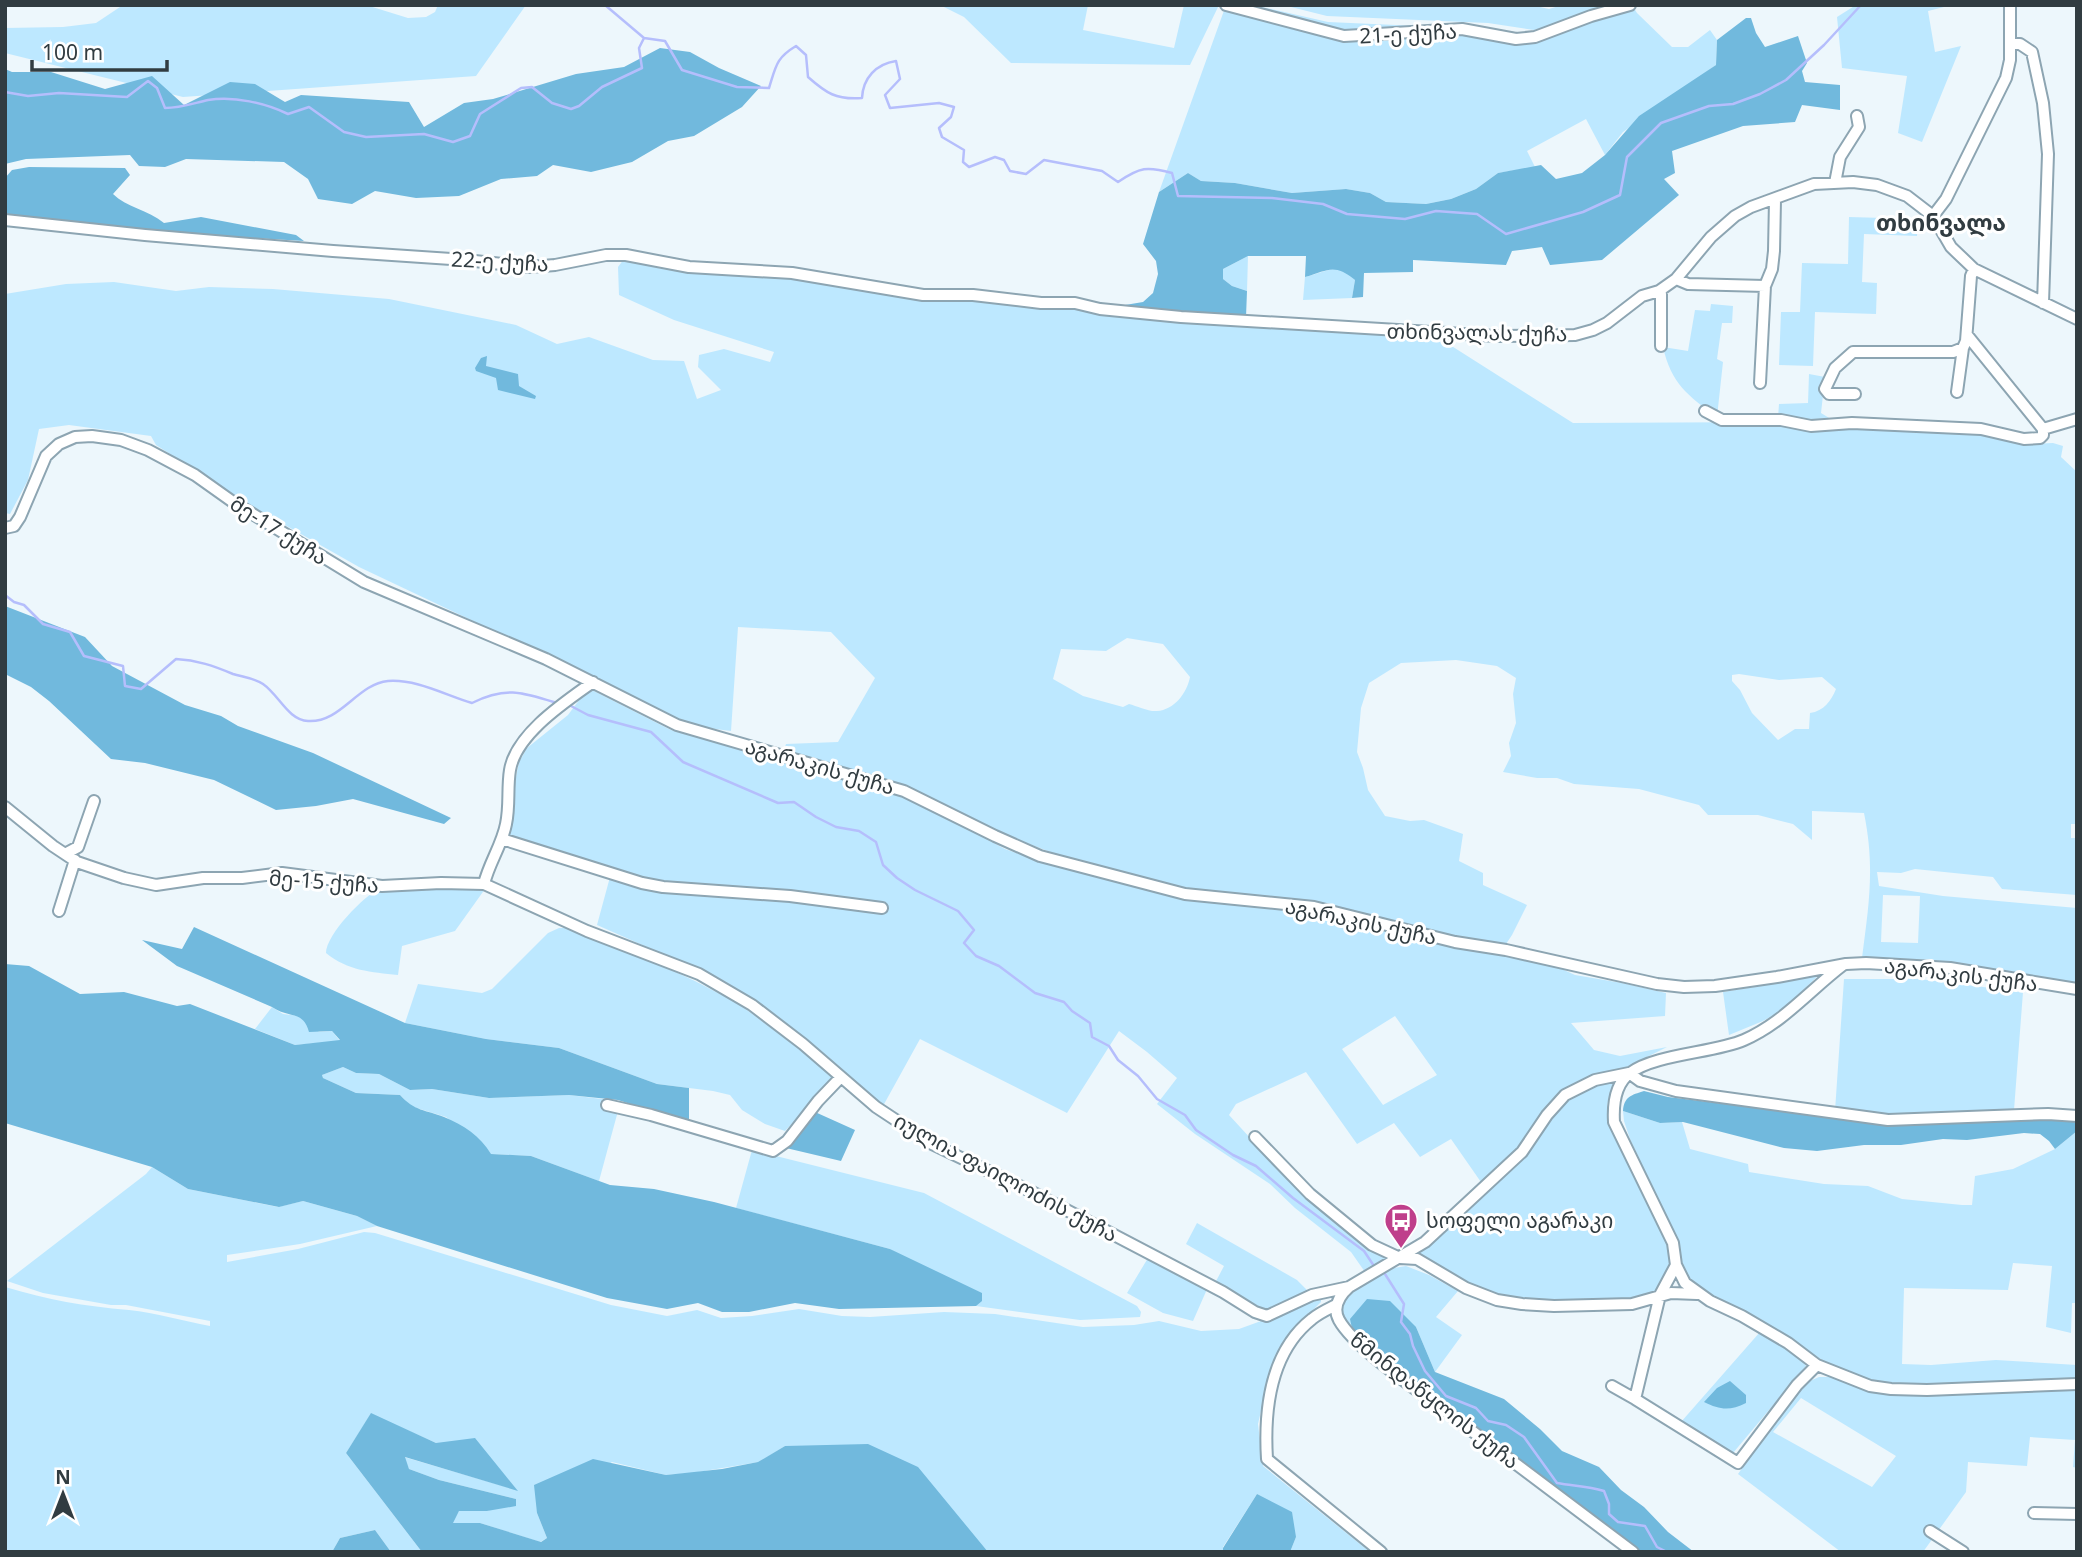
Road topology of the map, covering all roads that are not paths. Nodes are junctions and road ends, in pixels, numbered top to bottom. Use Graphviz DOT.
graph roads {
  1 [pos="1226,5"];
  2 [pos="1630,5"];
  3 [pos="2010,5"];
  4 [pos="2011,44"];
  5 [pos="1857,116"];
  6 [pos="1835,183"];
  7 [pos="1775,200"];
  8 [pos="1933,216"];
  9 [pos="5,220"];
  10 [pos="1974,269"];
  11 [pos="1676,279"];
  12 [pos="1765,286"];
  13 [pos="1659,291"];
  14 [pos="1075,303"];
  15 [pos="2043,303"];
  16 [pos="2077,319"];
  17 [pos="1967,335"];
  18 [pos="1661,346"];
  19 [pos="1963,348"];
  20 [pos="1760,383"];
  21 [pos="1957,392"];
  22 [pos="1855,394"];
  23 [pos="1705,411"];
  24 [pos="2077,419"];
  25 [pos="2043,429"];
  26 [pos="5,528"];
  27 [pos="593,682"];
  28 [pos="94,801"];
  29 [pos="5,807"];
  30 [pos="502,839"];
  31 [pos="70,857"];
  32 [pos="484,884"];
  33 [pos="882,908"];
  34 [pos="59,911"];
  35 [pos="1846,964"];
  36 [pos="2077,989"];
  37 [pos="1629,1073"];
  38 [pos="840,1078"];
  39 [pos="607,1105"];
  40 [pos="2077,1116"];
  41 [pos="1255,1137"];
  42 [pos="1400,1258"];
  43 [pos="1676,1265"];
  44 [pos="1349,1287"];
  45 [pos="1700,1294"];
  46 [pos="1660,1296"];
  47 [pos="1336,1305"];
  48 [pos="1817,1365"];
  49 [pos="2077,1384"];
  50 [pos="1612,1386"];
  51 [pos="1635,1399"];
  52 [pos="2034,1513"];
  53 [pos="2077,1514"];
  54 [pos="1930,1531"];
  55 [pos="1381,1552"];
  56 [pos="1633,1552"];
  57 [pos="1963,1552"];
  1 -- 2 [label="street, 21-ე ქუჩა"];
  3 -- 4 [label="street"];
  4 -- 8 [label="street"];
  4 -- 15 [label="street"];
  5 -- 6 [label="street"];
  6 -- 7 [label="street, თხინვალას ქუჩა"];
  6 -- 8 [label="street, თხინვალას ქუჩა"];
  7 -- 11 [label="street, თხინვალას ქუჩა"];
  7 -- 12 [label="street"];
  8 -- 10 [label="street, თხინვალას ქუჩა"];
  9 -- 14 [label="street, 22-ე ქუჩა"];
  10 -- 15 [label="street, თხინვალას ქუჩა"];
  10 -- 17 [label="street"];
  11 -- 12 [label="street"];
  11 -- 13 [label="street, თხინვალას ქუჩა"];
  12 -- 20 [label="street"];
  13 -- 14 [label="street, თხინვალას ქუჩა"];
  13 -- 18 [label="street"];
  15 -- 16 [label="street, თხინვალას ქუჩა"];
  17 -- 19 [label="street"];
  17 -- 25 [label="street"];
  19 -- 21 [label="street"];
  19 -- 22 [label="street"];
  23 -- 25 [label="street"];
  24 -- 25 [label="street"];
  26 -- 27 [label="street, მე-17 ქუჩა"];
  27 -- 30 [label="street"];
  27 -- 35 [label="street, აგარაკის ქუჩა"];
  28 -- 31 [label="street"];
  29 -- 31 [label="street, მე-15 ქუჩა"];
  30 -- 32 [label="street"];
  30 -- 33 [label="street"];
  31 -- 32 [label="street, მე-15 ქუჩა"];
  31 -- 34 [label="street"];
  32 -- 38 [label="street, იულია ფაილოძის ქუჩა"];
  35 -- 36 [label="street, აგარაკის ქუჩა"];
  35 -- 37 [label="street"];
  37 -- 40 [label="street"];
  37 -- 42 [label="street"];
  37 -- 43 [label="street"];
  38 -- 39 [label="street"];
  38 -- 44 [label="street, იულია ფაილოძის ქუჩა"];
  41 -- 42 [label="street"];
  42 -- 44 [label="street"];
  42 -- 46 [label="street"];
  43 -- 45 [label="street"];
  43 -- 46 [label="street"];
  44 -- 47 [label="street"];
  45 -- 46 [label="street"];
  45 -- 48 [label="street"];
  46 -- 51 [label="street"];
  47 -- 55 [label="street"];
  47 -- 56 [label="street, წმინდაწყლის ქუჩა"];
  48 -- 49 [label="street"];
  48 -- 51 [label="street"];
  50 -- 51 [label="street"];
  52 -- 53 [label="street"];
  54 -- 57 [label="street"];
}
